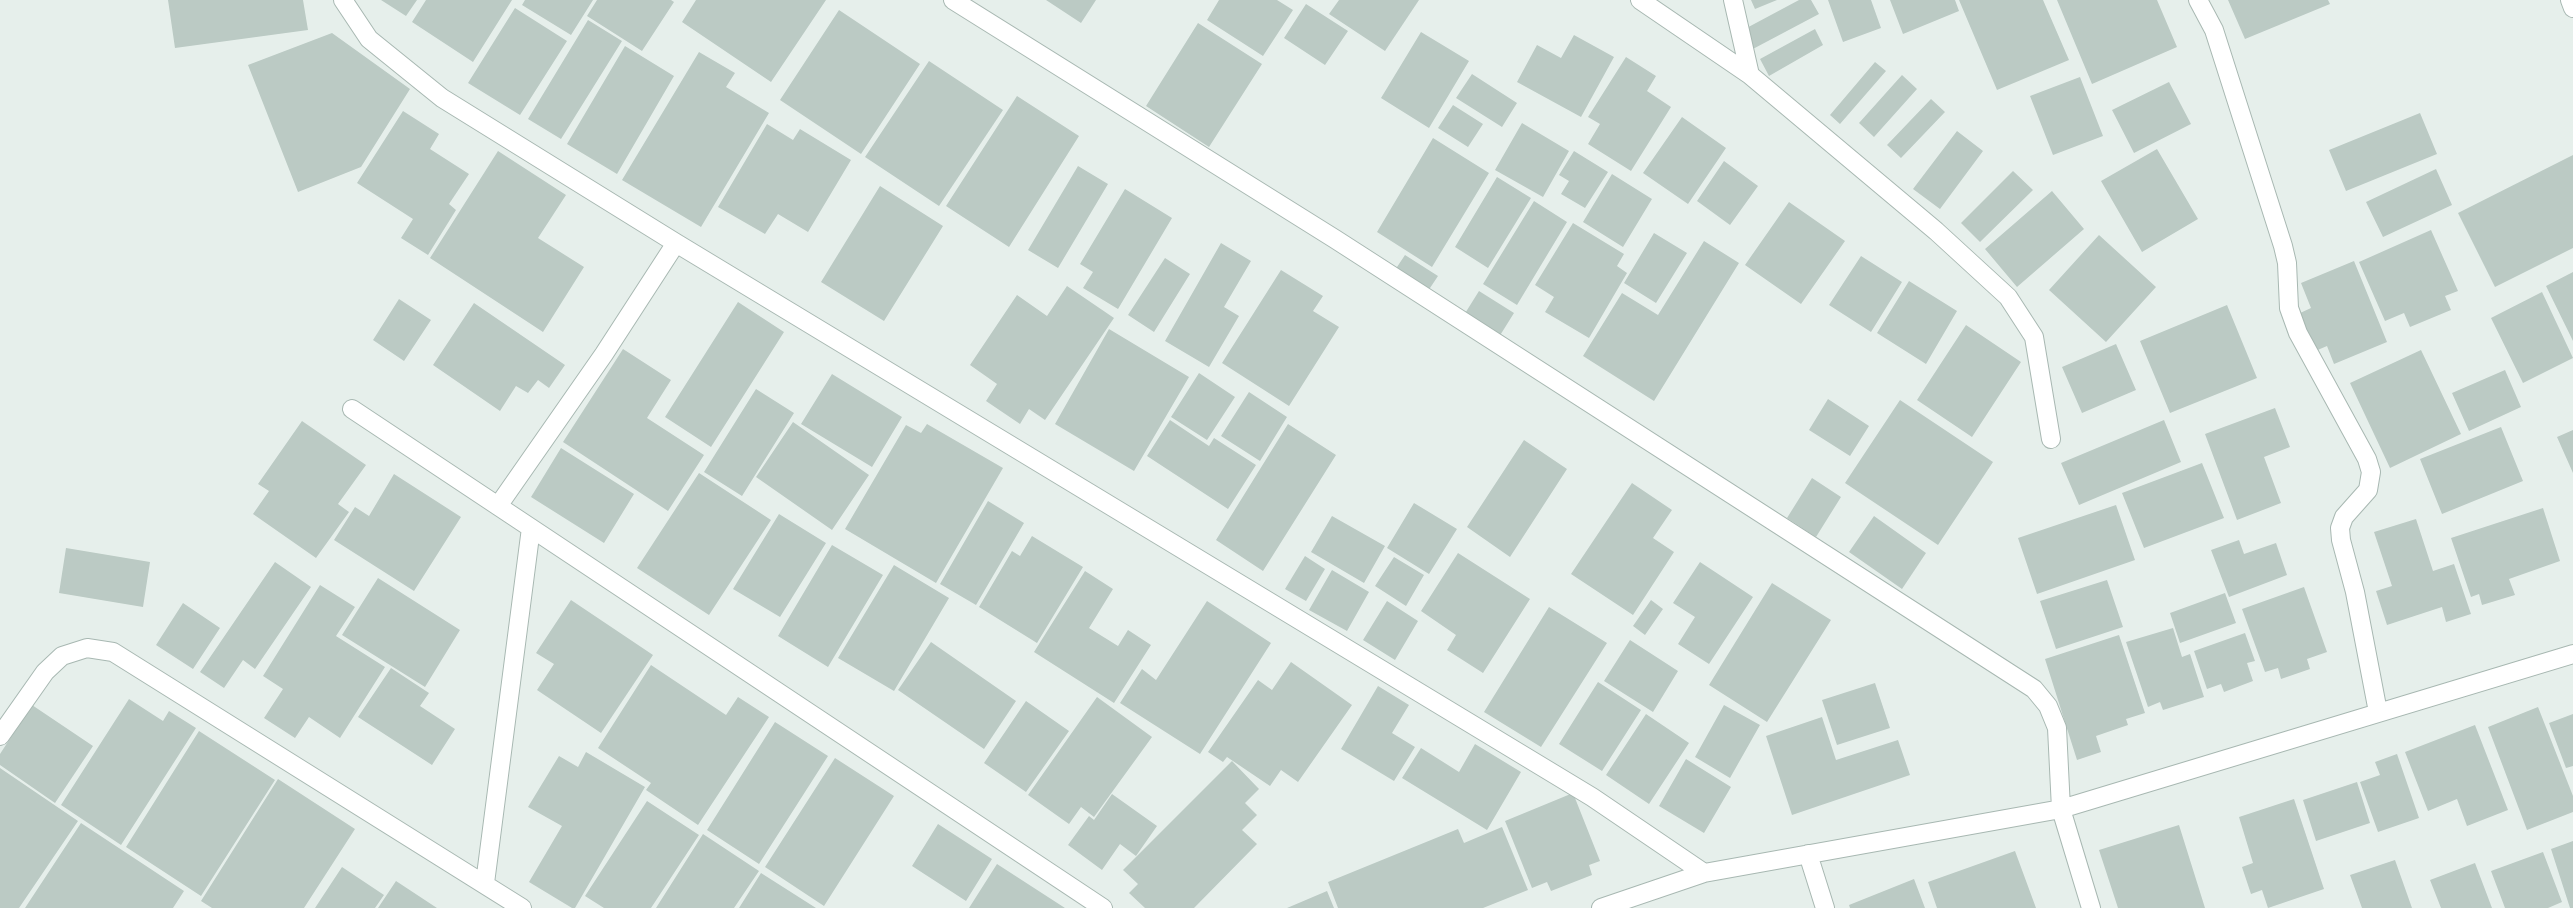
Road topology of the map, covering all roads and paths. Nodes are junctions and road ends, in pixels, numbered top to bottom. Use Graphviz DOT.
graph roads {
  1 [pos="343,0"];
  2 [pos="953,0"];
  3 [pos="1640,0"];
  4 [pos="1733,0"];
  5 [pos="2198,0"];
  6 [pos="2570,0"];
  7 [pos="2573,8"];
  8 [pos="1750,75"];
  9 [pos="676,243"];
  10 [pos="352,409"];
  11 [pos="2051,439"];
  12 [pos="498,506"];
  13 [pos="531,528"];
  14 [pos="2573,654"];
  15 [pos="2378,712"];
  16 [pos="0,735"];
  17 [pos="2061,809"];
  18 [pos="1808,854"];
  19 [pos="1704,873"];
  20 [pos="485,883"];
  21 [pos="522,908"];
  22 [pos="1103,908"];
  23 [pos="1601,908"];
  24 [pos="1825,908"];
  25 [pos="2091,908"];
  1 -- 9 [label="street"];
  2 -- 17 [label="street"];
  3 -- 8 [label="street"];
  4 -- 8 [label="street"];
  5 -- 15 [label="street"];
  6 -- 7 [label="street"];
  8 -- 11 [label="street"];
  9 -- 12 [label="street"];
  9 -- 19 [label="street"];
  10 -- 12 [label="street"];
  12 -- 13 [label="street"];
  13 -- 20 [label="street"];
  13 -- 22 [label="street"];
  14 -- 15 [label="street"];
  15 -- 17 [label="street"];
  16 -- 20 [label="street"];
  17 -- 18 [label="street"];
  17 -- 25 [label="street"];
  18 -- 19 [label="street"];
  18 -- 24 [label="street"];
  19 -- 23 [label="street"];
  20 -- 21 [label="street"];
}
